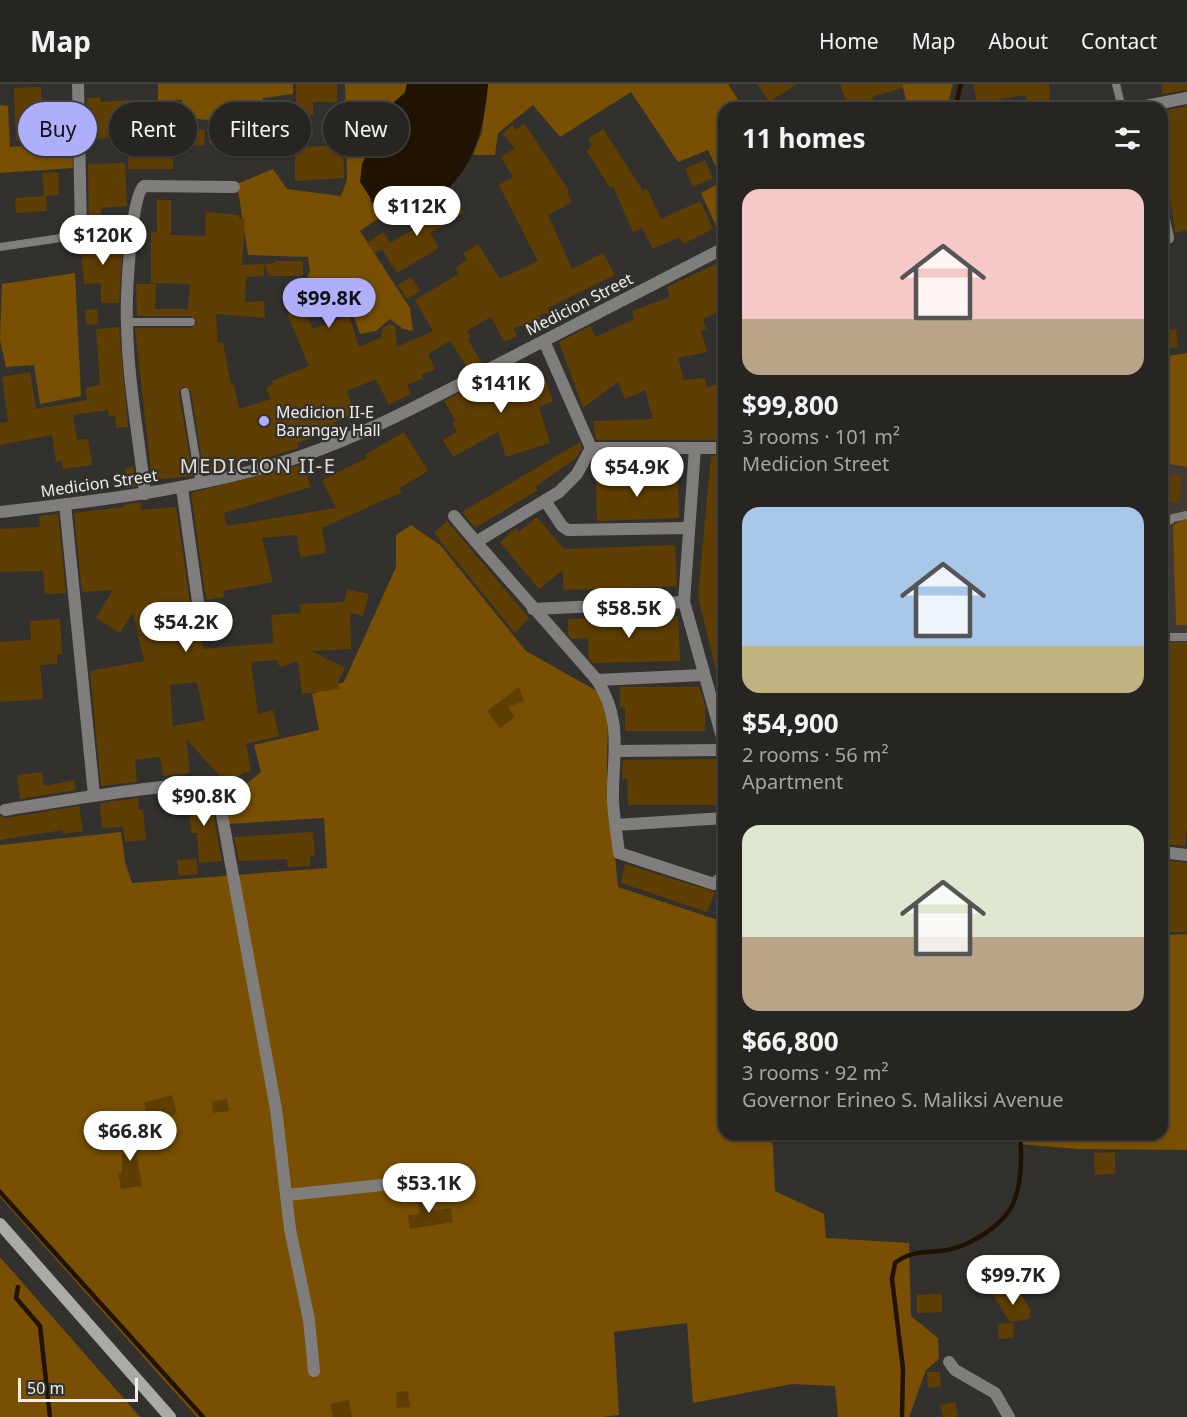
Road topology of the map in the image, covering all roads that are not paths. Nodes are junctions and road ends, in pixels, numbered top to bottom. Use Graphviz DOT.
graph roads {
  1 [pos="78,84"];
  2 [pos="1116,84"];
  3 [pos="1187,98"];
  4 [pos="1120,102"];
  5 [pos="1166,102"];
  6 [pos="234,187"];
  7 [pos="132,229"];
  8 [pos="81,231"];
  9 [pos="0,247"];
  10 [pos="718,251"];
  11 [pos="127,322"];
  12 [pos="191,322"];
  13 [pos="544,341"];
  14 [pos="185,392"];
  15 [pos="591,448"];
  16 [pos="694,448"];
  17 [pos="718,448"];
  18 [pos="200,484"];
  19 [pos="182,488"];
  20 [pos="145,494"];
  21 [pos="546,502"];
  22 [pos="65,504"];
  23 [pos="0,512"];
  24 [pos="1187,515"];
  25 [pos="454,516"];
  26 [pos="1168,522"];
  27 [pos="689,528"];
  28 [pos="476,542"];
  29 [pos="198,602"];
  30 [pos="684,602"];
  31 [pos="533,609"];
  32 [pos="1168,637"];
  33 [pos="1187,637"];
  34 [pos="704,675"];
  35 [pos="597,680"];
  36 [pos="718,723"];
  37 [pos="718,750"];
  38 [pos="615,751"];
  39 [pos="94,795"];
  40 [pos="5,810"];
  41 [pos="718,818"];
  42 [pos="616,825"];
  43 [pos="1168,853"];
  44 [pos="1187,855"];
  45 [pos="718,880"];
  46 [pos="382,1185"];
  47 [pos="288,1195"];
  48 [pos="0,1224"];
  49 [pos="949,1362"];
  50 [pos="314,1371"];
  51 [pos="170,1417"];
  52 [pos="1009,1417"];
  1 -- 8 [label="street"];
  2 -- 4 [label="lane"];
  3 -- 5 [label="street"];
  6 -- 7 [label="street"];
  7 -- 8 [label="street"];
  7 -- 11 [label="street"];
  8 -- 9 [label="lane"];
  10 -- 13 [label="street, Medicion Street"];
  11 -- 12 [label="lane"];
  11 -- 20 [label="street"];
  13 -- 15 [label="street"];
  13 -- 18 [label="street, Medicion Street"];
  14 -- 18 [label="lane"];
  15 -- 16 [label="street"];
  15 -- 21 [label="street"];
  16 -- 17 [label="street"];
  16 -- 27 [label="street"];
  18 -- 19 [label="street, Medicion Street"];
  19 -- 20 [label="street, Medicion Street"];
  19 -- 29 [label="street"];
  20 -- 22 [label="street, Medicion Street"];
  21 -- 27 [label="street"];
  21 -- 28 [label="street"];
  22 -- 23 [label="street, Medicion Street"];
  22 -- 39 [label="street"];
  24 -- 26 [label="lane"];
  25 -- 28 [label="street"];
  27 -- 30 [label="street"];
  28 -- 31 [label="street"];
  30 -- 31 [label="street"];
  30 -- 34 [label="street"];
  31 -- 35 [label="street"];
  32 -- 33 [label="lane"];
  34 -- 35 [label="street"];
  34 -- 36 [label="street"];
  35 -- 38 [label="street"];
  37 -- 38 [label="street"];
  38 -- 42 [label="street"];
  39 -- 40 [label="street"];
  39 -- 47 [label="street"];
  41 -- 42 [label="street"];
  42 -- 45 [label="street"];
  43 -- 44 [label="street"];
  46 -- 47 [label="street"];
  47 -- 50 [label="street"];
  48 -- 51 [label="main road"];
  49 -- 52 [label="street"];
}
